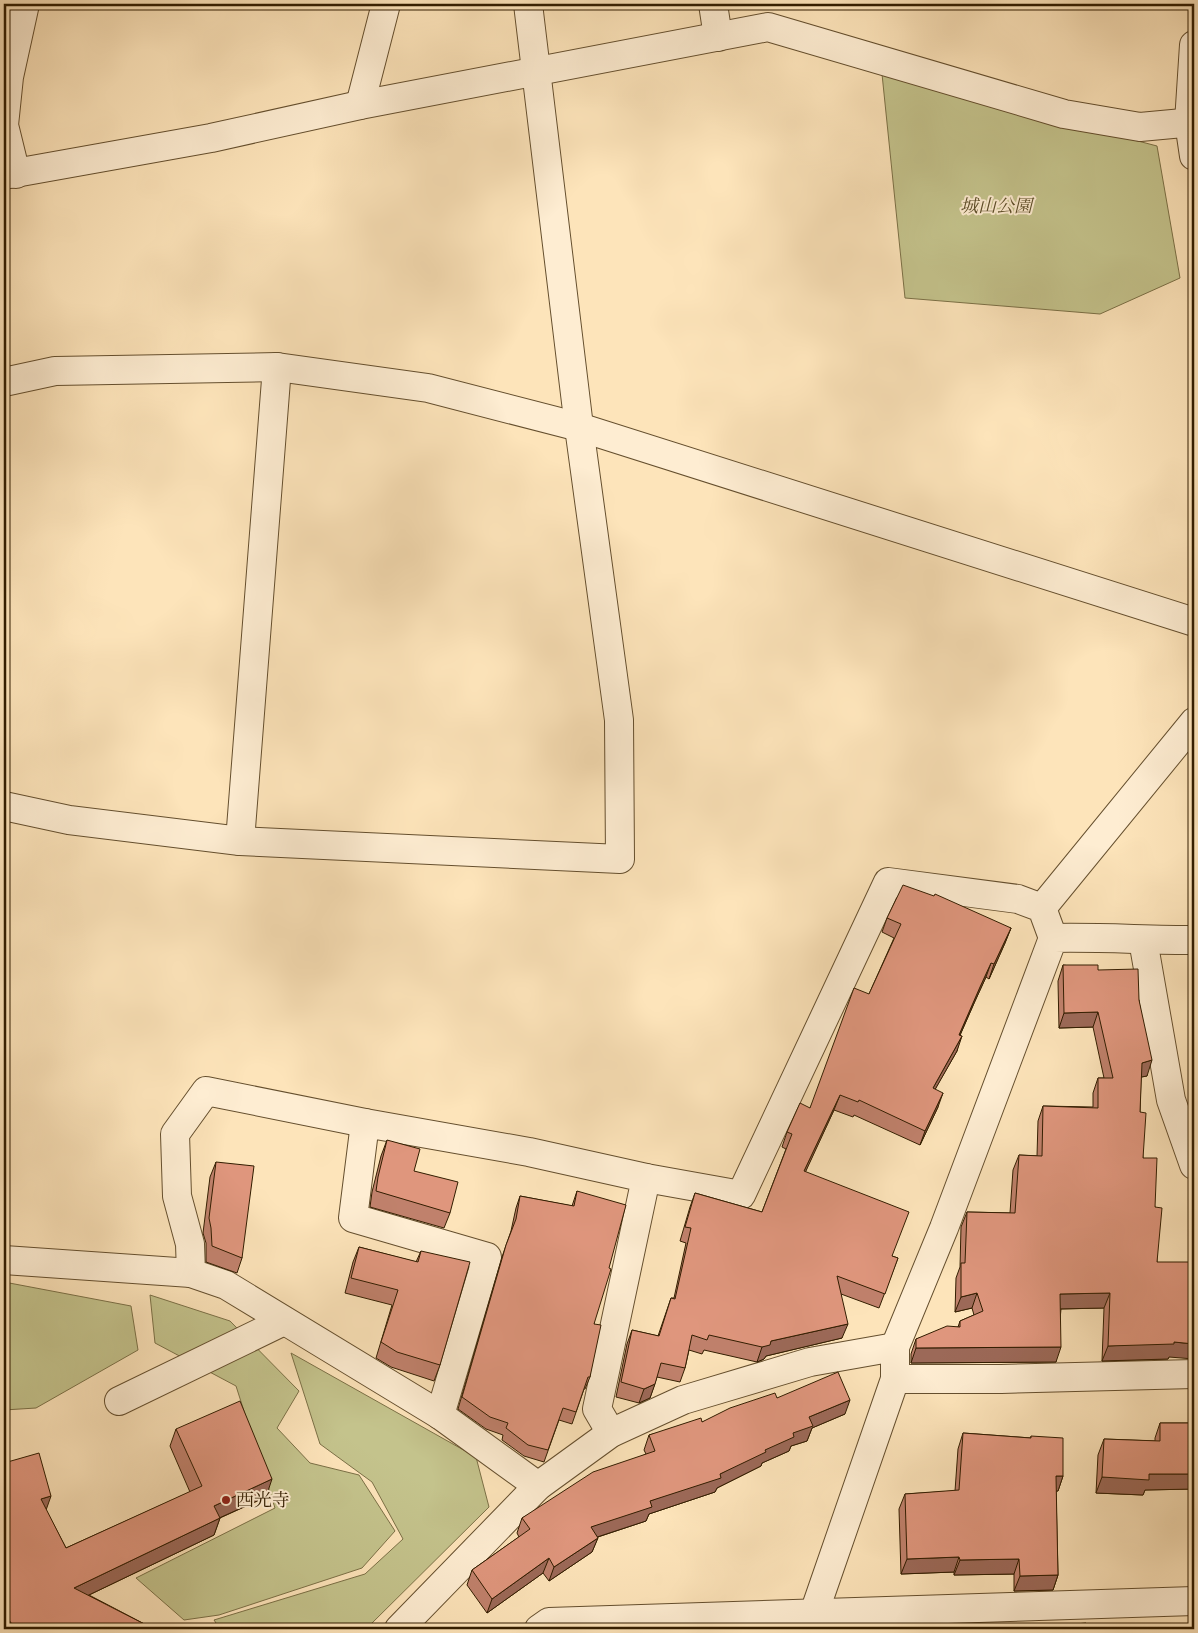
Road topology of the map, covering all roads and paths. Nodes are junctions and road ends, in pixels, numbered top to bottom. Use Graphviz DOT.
graph roads {
  1 [pos="25,4"];
  2 [pos="386,4"];
  3 [pos="528,4"];
  4 [pos="713,4"];
  5 [pos="718,37"];
  6 [pos="1194,45"];
  7 [pos="537,71"];
  8 [pos="360,105"];
  9 [pos="1192,122"];
  10 [pos="1194,156"];
  11 [pos="10,175"];
  12 [pos="277,367"];
  13 [pos="4,382"];
  14 [pos="579,427"];
  15 [pos="1194,622"];
  16 [pos="1194,722"];
  17 [pos="4,806"];
  18 [pos="240,841"];
  19 [pos="1042,908"];
  20 [pos="1053,938"];
  21 [pos="1143,940"];
  22 [pos="1194,940"];
  23 [pos="365,1124"];
  24 [pos="1194,1165"];
  25 [pos="646,1178"];
  26 [pos="4,1260"];
  27 [pos="191,1273"];
  28 [pos="284,1321"];
  29 [pos="895,1347"];
  30 [pos="1194,1374"];
  31 [pos="895,1380"];
  32 [pos="119,1401"];
  33 [pos="440,1415"];
  34 [pos="611,1433"];
  35 [pos="538,1486"];
  36 [pos="1194,1601"];
  37 [pos="815,1621"];
  38 [pos="399,1629"];
  39 [pos="539,1629"];
  1 -- 11 [label="street"];
  2 -- 8 [label="street"];
  3 -- 7 [label="street"];
  4 -- 5 [label="street"];
  5 -- 7 [label="street"];
  5 -- 9 [label="street"];
  6 -- 9 [label="street"];
  7 -- 8 [label="street"];
  7 -- 14 [label="street"];
  8 -- 11 [label="street"];
  9 -- 10 [label="street"];
  12 -- 13 [label="street"];
  12 -- 14 [label="street"];
  12 -- 18 [label="street"];
  14 -- 15 [label="street"];
  14 -- 18 [label="street"];
  16 -- 19 [label="street"];
  17 -- 18 [label="street"];
  19 -- 20 [label="street"];
  19 -- 25 [label="street"];
  20 -- 21 [label="street"];
  20 -- 29 [label="street"];
  21 -- 22 [label="street"];
  21 -- 24 [label="street"];
  23 -- 25 [label="street"];
  23 -- 27 [label="street"];
  23 -- 33 [label="street"];
  25 -- 34 [label="street"];
  26 -- 27 [label="street"];
  27 -- 28 [label="street"];
  28 -- 32 [label="street"];
  28 -- 33 [label="street"];
  29 -- 31 [label="street"];
  29 -- 34 [label="street"];
  30 -- 31 [label="street"];
  31 -- 37 [label="street"];
  33 -- 35 [label="street"];
  34 -- 35 [label="street"];
  35 -- 38 [label="street"];
  36 -- 37 [label="street"];
  37 -- 39 [label="street"];
}
